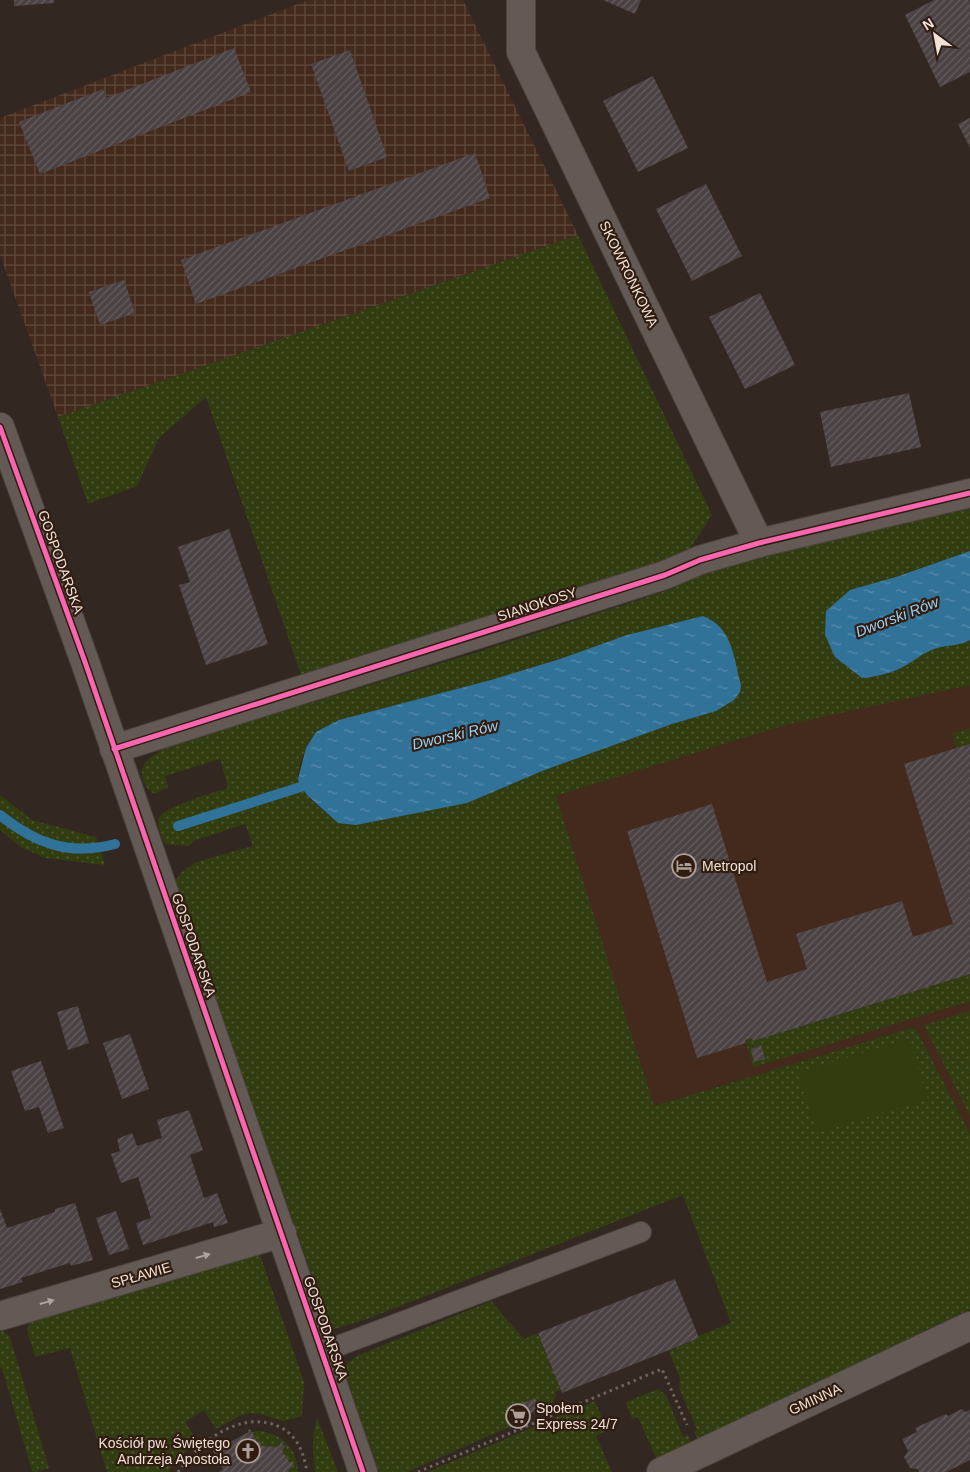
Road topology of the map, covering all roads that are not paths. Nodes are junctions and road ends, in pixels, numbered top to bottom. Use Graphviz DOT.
graph roads {
  1 [pos="521,0"];
  2 [pos="0,427"];
  3 [pos="970,493"];
  4 [pos="759,543"];
  5 [pos="114,749"];
  6 [pos="641,1232"];
  7 [pos="282,1233"];
  8 [pos="0,1316"];
  9 [pos="970,1326"];
  10 [pos="322,1352"];
  11 [pos="363,1472"];
  12 [pos="661,1472"];
  1 -- 4 [label="street, SKOWRONKOWA"];
  2 -- 5 [label="street, GOSPODARSKA"];
  3 -- 4 [label="street, SIANOKOSY"];
  4 -- 5 [label="street, SIANOKOSY"];
  5 -- 7 [label="street, GOSPODARSKA"];
  6 -- 10 [label="lane"];
  8 -- 7 [label="street, SPŁAWIE, one-way"];
  7 -- 10 [label="street, GOSPODARSKA"];
  9 -- 12 [label="street, GMINNA"];
  10 -- 11 [label="street, GOSPODARSKA"];
}
